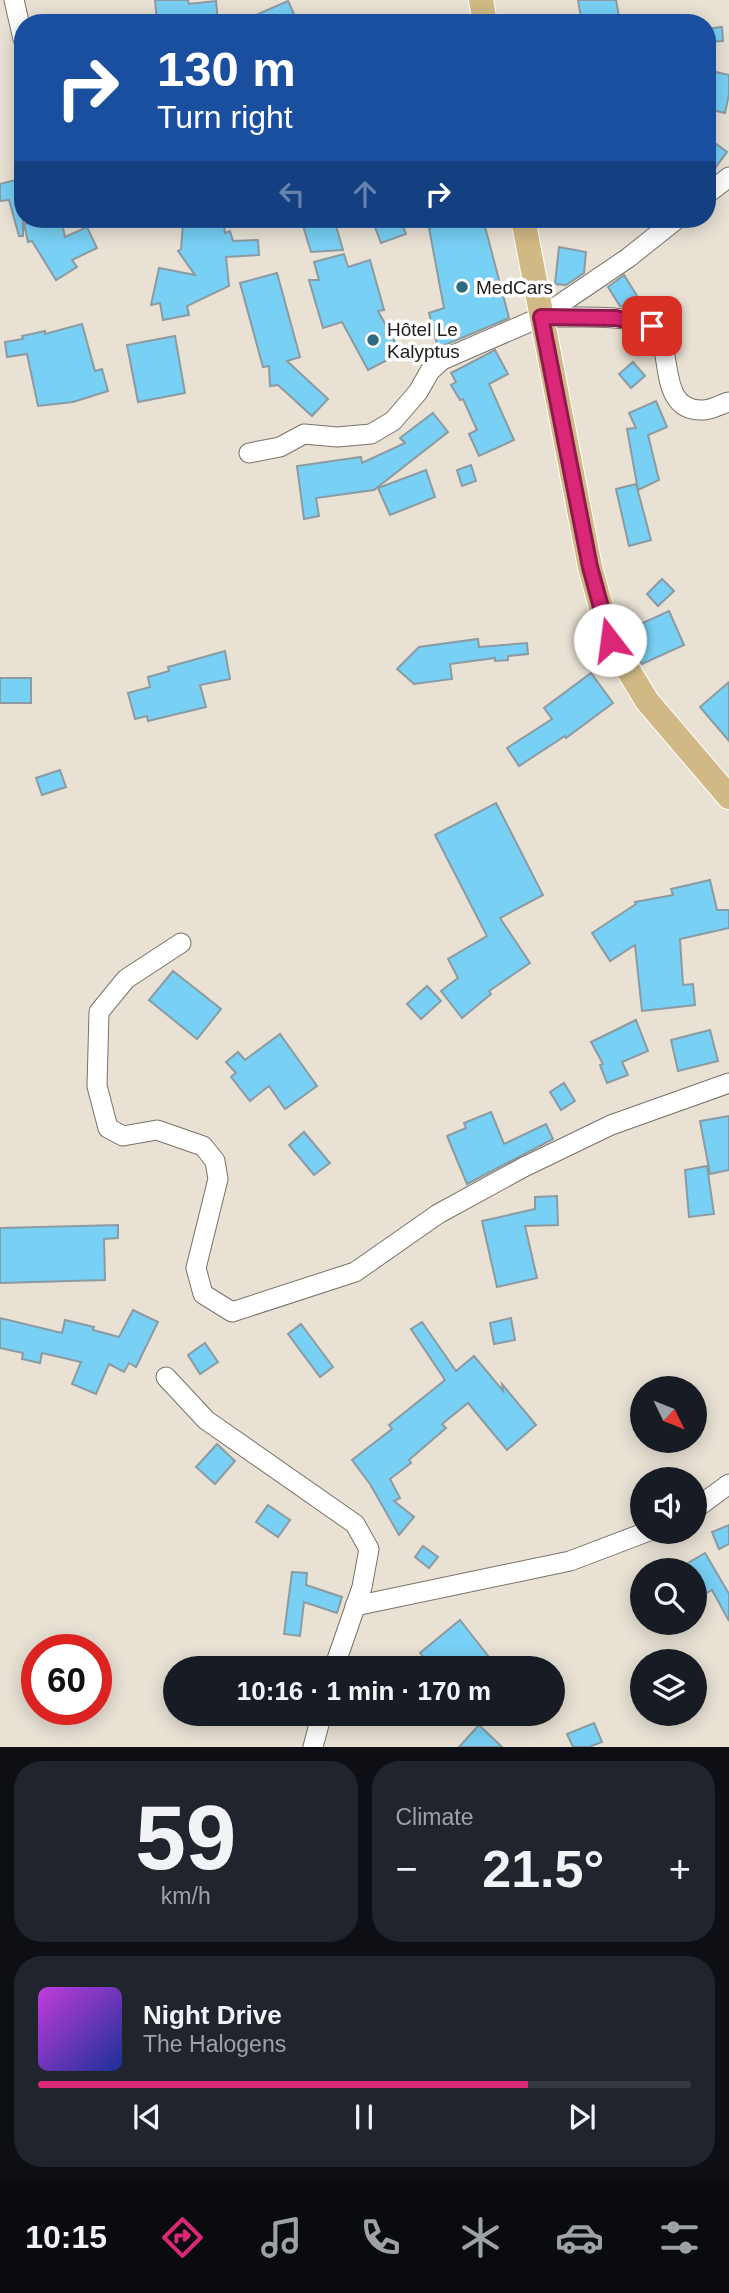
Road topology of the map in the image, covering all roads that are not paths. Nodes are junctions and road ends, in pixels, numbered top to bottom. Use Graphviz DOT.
graph roads {
  1 [pos="525,228"];
  2 [pos="666,228"];
  3 [pos="541,317"];
  4 [pos="729,402"];
  5 [pos="249,453"];
  6 [pos="729,797"];
  7 [pos="181,943"];
  8 [pos="729,1083"];
  9 [pos="166,1377"];
  10 [pos="729,1485"];
  11 [pos="707,1501"];
  12 [pos="630,1538"];
  13 [pos="355,1606"];
  14 [pos="338,1656"];
  15 [pos="319,1726"];
  16 [pos="313,1747"];
  1 -- 3 [label="main road"];
  2 -- 3 [label="street"];
  3 -- 4 [label="street"];
  3 -- 5 [label="street"];
  3 -- 6 [label="main road"];
  7 -- 8 [label="street"];
  9 -- 13 [label="street"];
  10 -- 11 [label="street"];
  12 -- 13 [label="street"];
  13 -- 14 [label="street"];
  15 -- 16 [label="street"];
}
